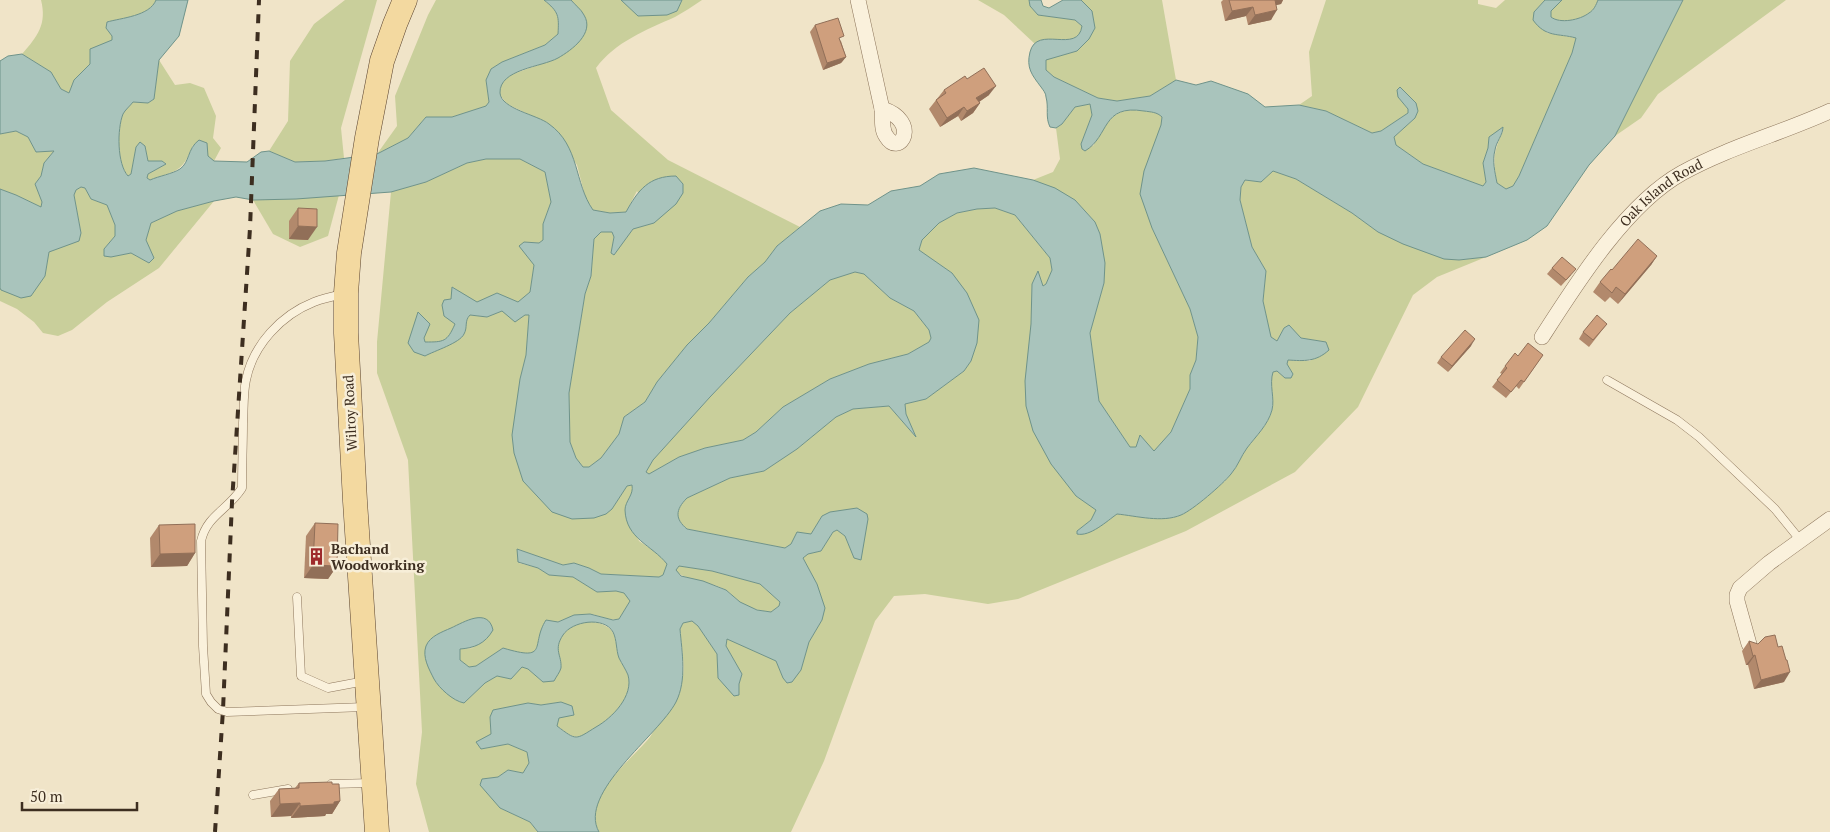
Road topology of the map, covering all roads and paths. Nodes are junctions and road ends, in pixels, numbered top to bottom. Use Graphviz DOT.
graph roads {
  1 [pos="405,0"];
  2 [pos="858,0"];
  3 [pos="882,109"];
  4 [pos="1830,111"];
  5 [pos="346,293"];
  6 [pos="1542,337"];
  7 [pos="1607,380"];
  8 [pos="1830,519"];
  9 [pos="1801,541"];
  10 [pos="298,598"];
  11 [pos="1749,644"];
  12 [pos="368,681"];
  13 [pos="369,707"];
  14 [pos="374,783"];
  15 [pos="322,785"];
  16 [pos="296,788"];
  17 [pos="253,795"];
  18 [pos="377,832"];
  1 -- 5 [label="main road, Wilroy Road"];
  2 -- 3 [label="street"];
  4 -- 6 [label="street, Oak Island Road"];
  5 -- 12 [label="main road, Wilroy Road"];
  5 -- 13 [label="lane"];
  7 -- 9 [label="lane"];
  8 -- 9 [label="street"];
  9 -- 11 [label="street"];
  10 -- 12 [label="lane"];
  12 -- 13 [label="main road, Wilroy Road"];
  13 -- 14 [label="main road, Wilroy Road"];
  14 -- 15 [label="lane"];
  14 -- 18 [label="main road, Wilroy Road"];
  16 -- 17 [label="lane"];
}
